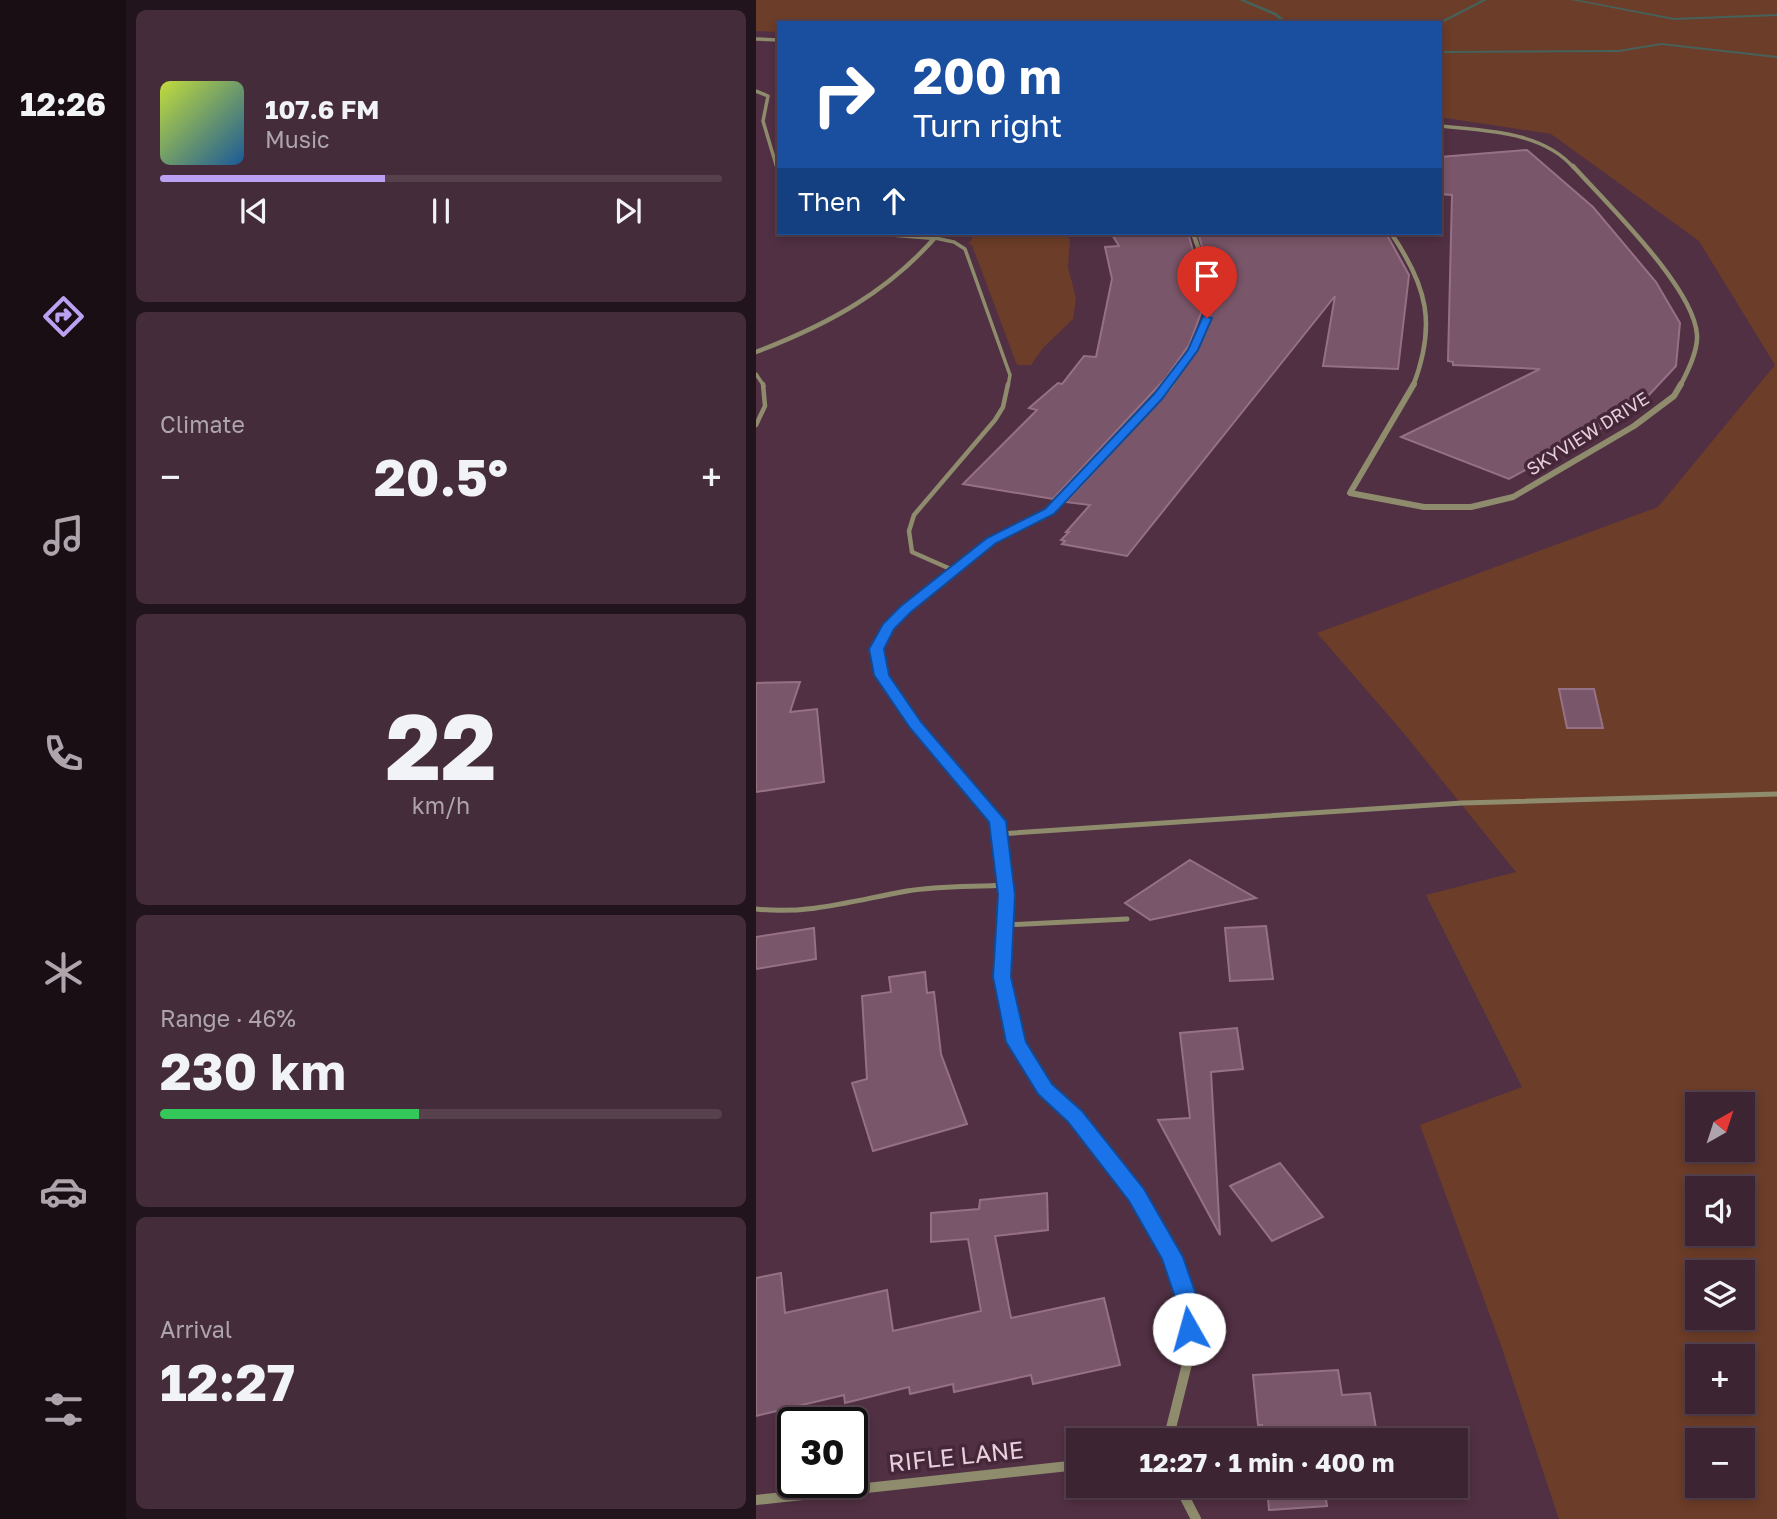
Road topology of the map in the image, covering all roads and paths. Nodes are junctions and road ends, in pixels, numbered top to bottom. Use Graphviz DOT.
graph roads {
  1 [pos="756,39"];
  2 [pos="777,40"];
  3 [pos="756,91"];
  4 [pos="1442,126"];
  5 [pos="777,166"];
  6 [pos="937,235"];
  7 [pos="1194,235"];
  8 [pos="1392,235"];
  9 [pos="756,352"];
  10 [pos="756,374"];
  11 [pos="756,425"];
  12 [pos="955,571"];
  13 [pos="1777,794"];
  14 [pos="999,834"];
  15 [pos="1005,885"];
  16 [pos="756,909"];
  17 [pos="1126,919"];
  18 [pos="1005,925"];
  19 [pos="1171,1428"];
  20 [pos="1066,1466"];
  21 [pos="1185,1498"];
  22 [pos="756,1500"];
  23 [pos="1196,1519"];
  1 -- 2 [label="street"];
  3 -- 5 [label="street"];
  4 -- 8 [label="street, SKYVIEW DRIVE"];
  6 -- 9 [label="street"];
  6 -- 12 [label="lane"];
  7 -- 12 [label="street"];
  10 -- 11 [label="lane"];
  12 -- 14 [label="street"];
  13 -- 14 [label="lane"];
  14 -- 15 [label="street"];
  15 -- 16 [label="lane"];
  15 -- 18 [label="street"];
  17 -- 18 [label="lane"];
  18 -- 19 [label="street"];
  20 -- 22 [label="street, RIFLE LANE"];
  21 -- 23 [label="street"];
}
